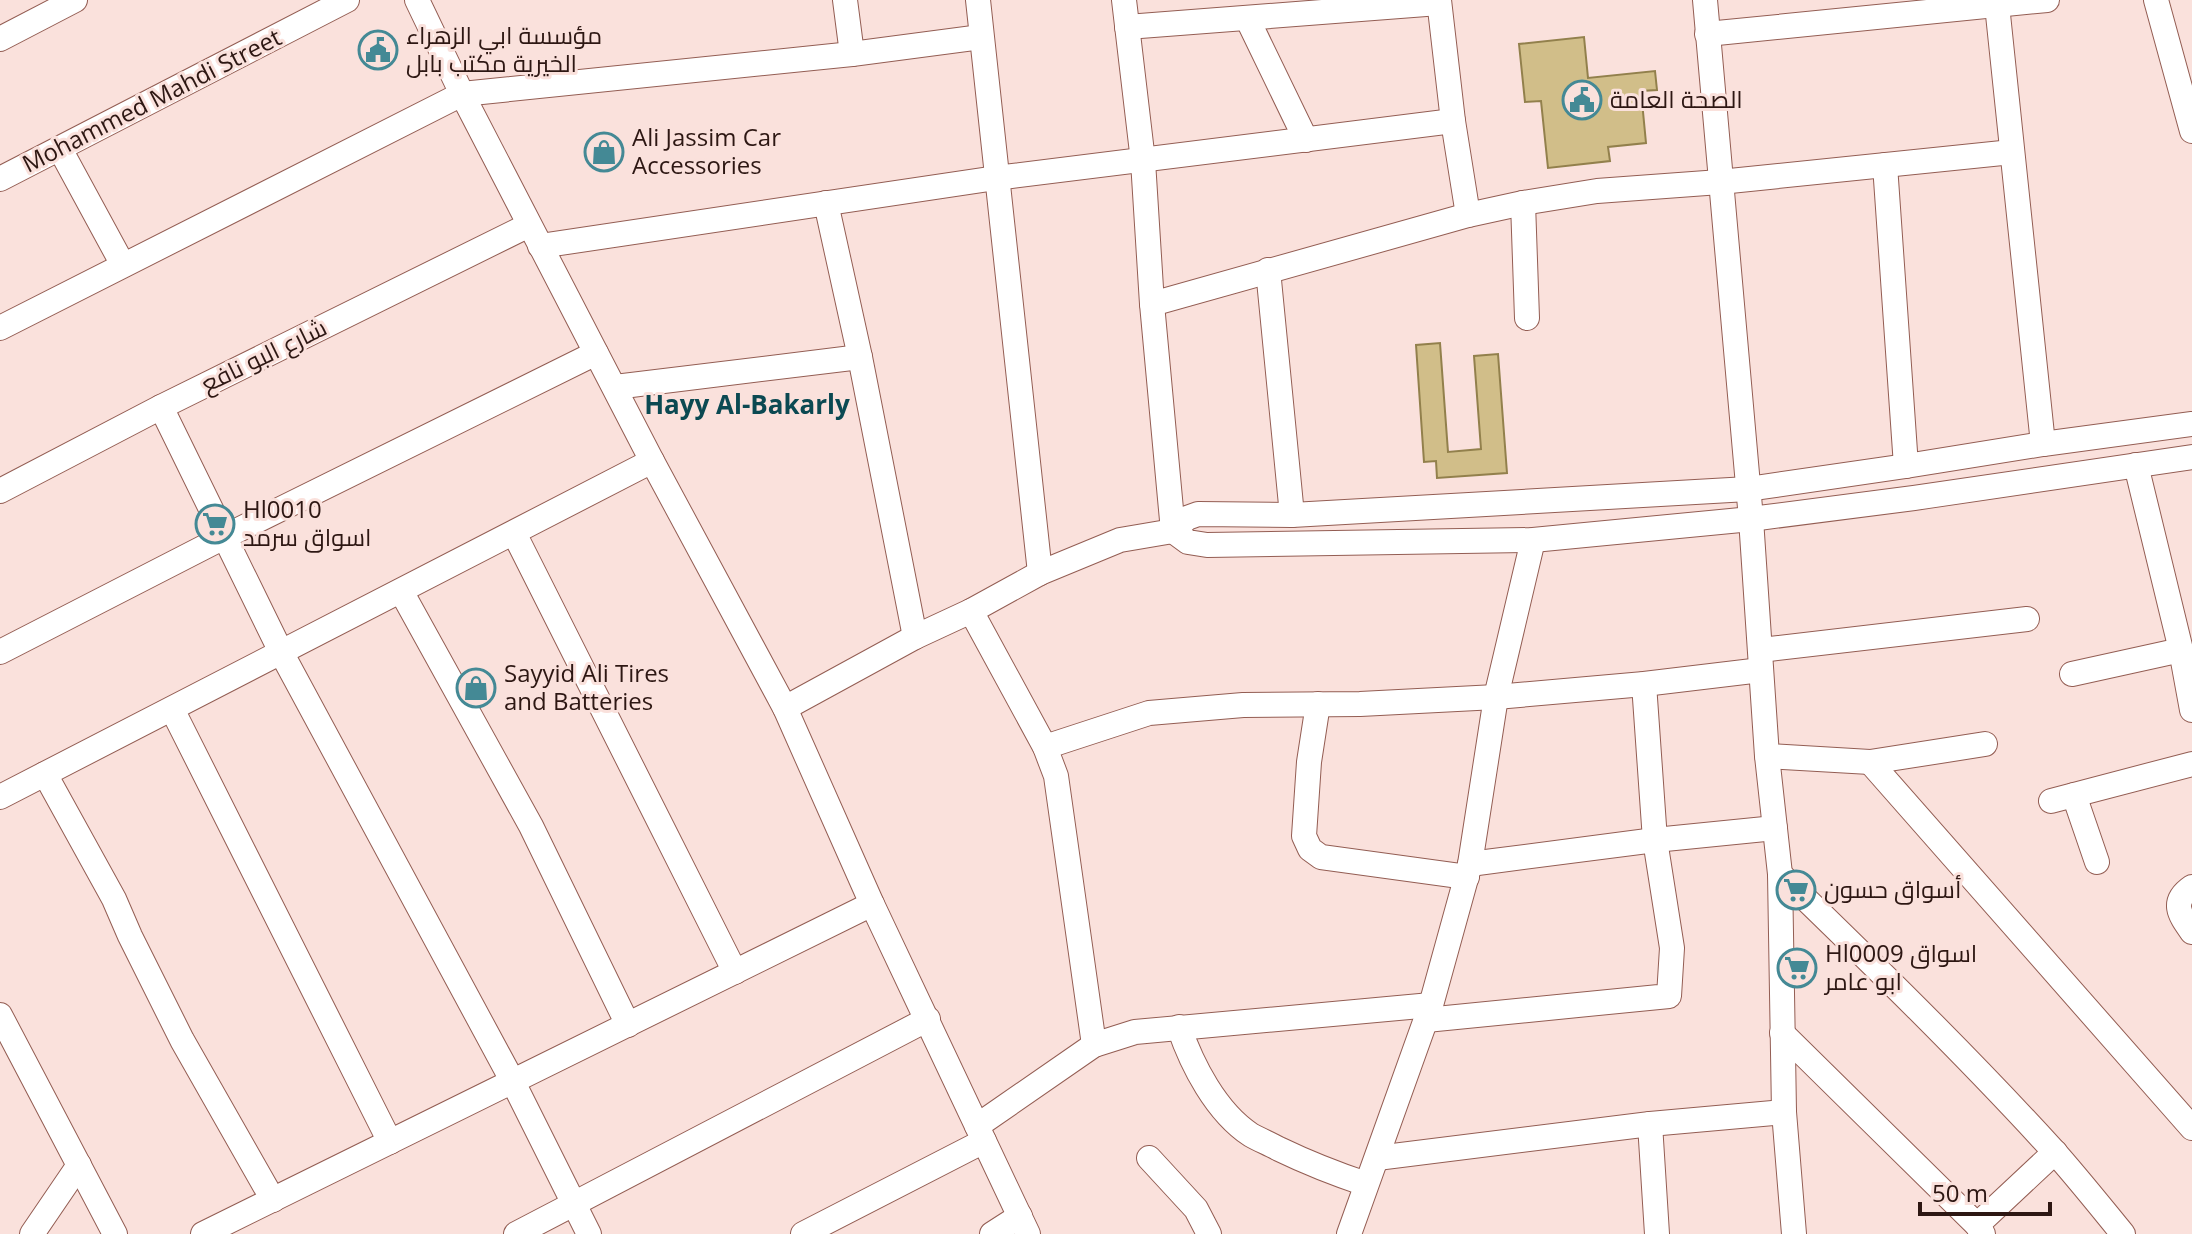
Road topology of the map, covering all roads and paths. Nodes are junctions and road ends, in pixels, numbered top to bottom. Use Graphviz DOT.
graph roads {
  1 [pos="75,0"];
  2 [pos="347,0"];
  3 [pos="417,0"];
  4 [pos="845,0"];
  5 [pos="978,0"];
  6 [pos="1124,0"];
  7 [pos="1705,0"];
  8 [pos="2047,0"];
  9 [pos="2156,0"];
  10 [pos="1439,2"];
  11 [pos="1997,5"];
  12 [pos="1247,18"];
  13 [pos="1127,27"];
  14 [pos="1707,34"];
  15 [pos="981,37"];
  16 [pos="0,39"];
  17 [pos="852,54"];
  18 [pos="462,94"];
  19 [pos="1453,121"];
  20 [pos="2192,131"];
  21 [pos="1306,140"];
  22 [pos="60,149"];
  23 [pos="2012,152"];
  24 [pos="1143,161"];
  25 [pos="1885,165"];
  26 [pos="996,178"];
  27 [pos="0,179"];
  28 [pos="1720,182"];
  29 [pos="826,203"];
  30 [pos="1523,203"];
  31 [pos="1468,215"];
  32 [pos="535,235"];
  33 [pos="123,265"];
  34 [pos="1268,270"];
  35 [pos="1152,304"];
  36 [pos="1527,318"];
  37 [pos="1,324"];
  38 [pos="596,353"];
  39 [pos="860,357"];
  40 [pos="615,387"];
  41 [pos="161,407"];
  42 [pos="2192,424"];
  43 [pos="2043,444"];
  44 [pos="2192,457"];
  45 [pos="652,461"];
  46 [pos="2136,465"];
  47 [pos="1906,466"];
  48 [pos="1748,489"];
  49 [pos="0,491"];
  50 [pos="1292,515"];
  51 [pos="1751,519"];
  52 [pos="1173,531"];
  53 [pos="514,533"];
  54 [pos="226,536"];
  55 [pos="1533,540"];
  56 [pos="1040,573"];
  57 [pos="401,591"];
  58 [pos="971,611"];
  59 [pos="2027,619"];
  60 [pos="915,637"];
  61 [pos="2181,650"];
  62 [pos="0,652"];
  63 [pos="281,652"];
  64 [pos="1761,660"];
  65 [pos="2072,674"];
  66 [pos="1644,684"];
  67 [pos="1496,697"];
  68 [pos="1318,704"];
  69 [pos="785,708"];
  70 [pos="172,709"];
  71 [pos="2192,710"];
  72 [pos="1985,744"];
  73 [pos="1045,747"];
  74 [pos="1767,756"];
  75 [pos="1870,762"];
  76 [pos="2192,764"];
  77 [pos="45,774"];
  78 [pos="0,797"];
  79 [pos="1775,828"];
  80 [pos="1655,840"];
  81 [pos="2097,862"];
  82 [pos="1468,871"];
  83 [pos="1780,874"];
  84 [pos="2192,887"];
  85 [pos="872,904"];
  86 [pos="2192,932"];
  87 [pos="735,972"];
  88 [pos="1428,1013"];
  89 [pos="0,1015"];
  90 [pos="928,1019"];
  91 [pos="628,1025"];
  92 [pos="1179,1027"];
  93 [pos="1782,1033"];
  94 [pos="1094,1045"];
  95 [pos="513,1082"];
  96 [pos="1784,1112"];
  97 [pos="1650,1124"];
  98 [pos="2192,1128"];
  99 [pos="981,1133"];
  100 [pos="390,1142"];
  101 [pos="2055,1152"];
  102 [pos="1149,1158"];
  103 [pos="1377,1158"];
  104 [pos="79,1165"];
  105 [pos="1366,1184"];
  106 [pos="273,1200"];
  107 [pos="574,1204"];
  108 [pos="1024,1225"];
  109 [pos="1980,1230"];
  110 [pos="32,1234"];
  111 [pos="115,1234"];
  112 [pos="203,1234"];
  113 [pos="516,1234"];
  114 [pos="589,1234"];
  115 [pos="803,1234"];
  116 [pos="992,1234"];
  117 [pos="1209,1234"];
  118 [pos="1349,1234"];
  119 [pos="1657,1234"];
  120 [pos="1794,1234"];
  121 [pos="2123,1234"];
  1 -- 16 [label="street"];
  2 -- 22 [label="street, Mohammed Mahdi Street"];
  3 -- 18 [label="street"];
  4 -- 17 [label="street"];
  5 -- 15 [label="street"];
  6 -- 13 [label="street"];
  7 -- 14 [label="street"];
  8 -- 11 [label="street"];
  9 -- 20 [label="street"];
  10 -- 12 [label="street"];
  10 -- 19 [label="street"];
  11 -- 14 [label="street"];
  11 -- 23 [label="street"];
  12 -- 13 [label="street"];
  12 -- 21 [label="street"];
  13 -- 24 [label="street"];
  14 -- 28 [label="street"];
  15 -- 17 [label="street"];
  15 -- 26 [label="street"];
  17 -- 18 [label="street"];
  18 -- 32 [label="street"];
  18 -- 33 [label="street"];
  19 -- 21 [label="street, شارع البو نافع"];
  19 -- 31 [label="street"];
  21 -- 24 [label="street, شارع البو نافع"];
  22 -- 27 [label="street, Mohammed Mahdi Street"];
  22 -- 33 [label="street"];
  23 -- 25 [label="street"];
  23 -- 43 [label="street"];
  24 -- 26 [label="street, شارع البو نافع"];
  24 -- 35 [label="street"];
  25 -- 28 [label="street"];
  25 -- 47 [label="street"];
  26 -- 29 [label="street, شارع البو نافع"];
  26 -- 56 [label="street"];
  28 -- 30 [label="street"];
  28 -- 48 [label="street"];
  29 -- 32 [label="street, شارع البو نافع"];
  29 -- 39 [label="street"];
  30 -- 31 [label="street"];
  30 -- 36 [label="street"];
  31 -- 34 [label="street"];
  32 -- 38 [label="street"];
  32 -- 41 [label="street, شارع البو نافع"];
  33 -- 37 [label="street"];
  34 -- 35 [label="street"];
  34 -- 50 [label="street"];
  35 -- 52 [label="street"];
  38 -- 40 [label="street"];
  38 -- 54 [label="street"];
  39 -- 40 [label="street"];
  39 -- 60 [label="street"];
  40 -- 45 [label="street"];
  41 -- 49 [label="street, شارع البو نافع"];
  41 -- 54 [label="street"];
  42 -- 43 [label="street"];
  43 -- 47 [label="street"];
  44 -- 46 [label="street"];
  45 -- 53 [label="street"];
  45 -- 69 [label="street"];
  46 -- 51 [label="street"];
  46 -- 61 [label="street"];
  47 -- 48 [label="street"];
  48 -- 50 [label="street"];
  48 -- 51 [label="street"];
  50 -- 52 [label="street"];
  51 -- 55 [label="street"];
  51 -- 64 [label="street"];
  52 -- 55 [label="street"];
  52 -- 56 [label="street"];
  53 -- 57 [label="street"];
  53 -- 87 [label="street"];
  54 -- 62 [label="street"];
  54 -- 63 [label="street"];
  55 -- 67 [label="street"];
  56 -- 58 [label="street"];
  57 -- 63 [label="street"];
  57 -- 91 [label="street"];
  58 -- 60 [label="street"];
  58 -- 73 [label="street"];
  59 -- 64 [label="street"];
  60 -- 69 [label="street"];
  61 -- 65 [label="street"];
  61 -- 71 [label="street"];
  63 -- 70 [label="street"];
  63 -- 95 [label="street"];
  64 -- 66 [label="street"];
  64 -- 74 [label="street"];
  66 -- 67 [label="street"];
  66 -- 80 [label="street"];
  67 -- 68 [label="street"];
  67 -- 82 [label="street"];
  68 -- 73 [label="street"];
  68 -- 82 [label="street"];
  69 -- 85 [label="street"];
  70 -- 77 [label="street"];
  70 -- 100 [label="street"];
  72 -- 75 [label="street"];
  73 -- 94 [label="street"];
  74 -- 75 [label="street"];
  74 -- 79 [label="street"];
  75 -- 98 [label="street"];
  76 -- 81 [label="street"];
  77 -- 78 [label="street"];
  77 -- 106 [label="street"];
  79 -- 80 [label="street"];
  79 -- 83 [label="street"];
  80 -- 82 [label="street"];
  80 -- 88 [label="street"];
  82 -- 88 [label="street"];
  83 -- 93 [label="street"];
  83 -- 101 [label="street"];
  84 -- 86 [label="street"];
  85 -- 87 [label="street"];
  85 -- 90 [label="street"];
  87 -- 91 [label="street"];
  88 -- 92 [label="street"];
  88 -- 103 [label="street"];
  89 -- 104 [label="street"];
  90 -- 99 [label="street"];
  90 -- 107 [label="street"];
  91 -- 95 [label="street"];
  92 -- 94 [label="street"];
  92 -- 105 [label="street"];
  93 -- 96 [label="street"];
  93 -- 109 [label="street"];
  94 -- 99 [label="street"];
  95 -- 100 [label="street"];
  95 -- 107 [label="street"];
  96 -- 97 [label="street"];
  96 -- 120 [label="street"];
  97 -- 103 [label="street"];
  97 -- 119 [label="street"];
  99 -- 108 [label="street"];
  99 -- 115 [label="street"];
  100 -- 106 [label="street"];
  101 -- 109 [label="street"];
  101 -- 121 [label="street"];
  102 -- 117 [label="street"];
  103 -- 105 [label="street"];
  104 -- 110 [label="street"];
  104 -- 111 [label="street"];
  105 -- 118 [label="street"];
  106 -- 112 [label="street"];
  107 -- 113 [label="street"];
  107 -- 114 [label="street"];
  108 -- 116 [label="street"];
}
